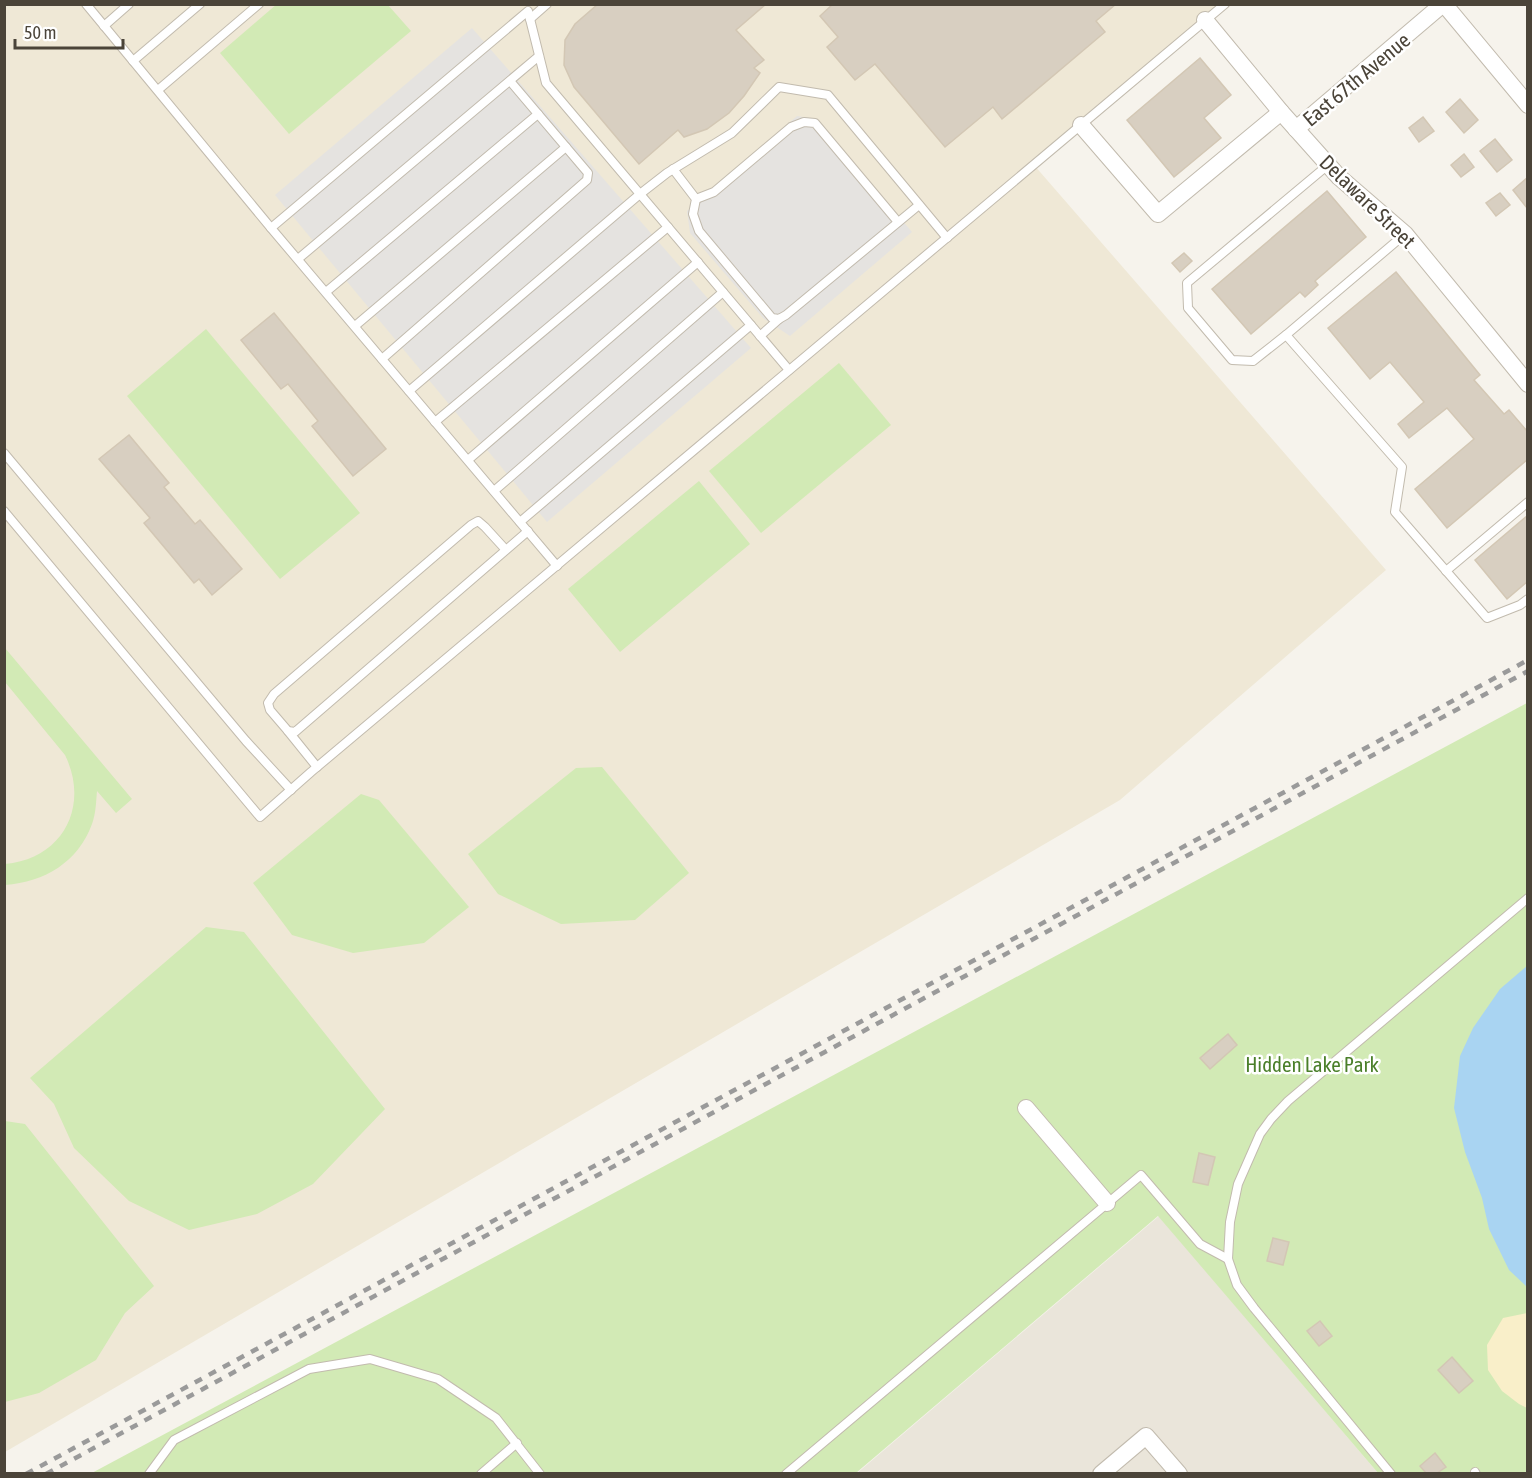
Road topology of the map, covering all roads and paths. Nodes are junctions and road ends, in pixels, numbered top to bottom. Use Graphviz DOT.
graph roads {
  1 [pos="86,4"];
  2 [pos="129,4"];
  3 [pos="200,4"];
  4 [pos="259,4"];
  5 [pos="547,4"];
  6 [pos="1224,4"];
  7 [pos="1443,4"];
  8 [pos="530,19"];
  9 [pos="1205,20"];
  10 [pos="104,26"];
  11 [pos="539,56"];
  12 [pos="133,61"];
  13 [pos="510,81"];
  14 [pos="158,90"];
  15 [pos="1527,105"];
  16 [pos="1281,112"];
  17 [pos="538,114"];
  18 [pos="1081,125"];
  19 [pos="1296,129"];
  20 [pos="566,147"];
  21 [pos="1328,165"];
  22 [pos="673,169"];
  23 [pos="640,194"];
  24 [pos="696,199"];
  25 [pos="919,205"];
  26 [pos="898,222"];
  27 [pos="668,227"];
  28 [pos="272,228"];
  29 [pos="1405,234"];
  30 [pos="946,238"];
  31 [pos="298,259"];
  32 [pos="698,262"];
  33 [pos="326,292"];
  34 [pos="723,292"];
  35 [pos="778,319"];
  36 [pos="751,325"];
  37 [pos="355,326"];
  38 [pos="1286,335"];
  39 [pos="760,336"];
  40 [pos="382,359"];
  41 [pos="789,370"];
  42 [pos="1527,384"];
  43 [pos="409,391"];
  44 [pos="435,422"];
  45 [pos="4,453"];
  46 [pos="468,460"];
  47 [pos="494,491"];
  48 [pos="1527,502"];
  49 [pos="4,512"];
  50 [pos="520,522"];
  51 [pos="528,531"];
  52 [pos="506,550"];
  53 [pos="557,566"];
  54 [pos="1446,571"];
  55 [pos="1527,599"];
  56 [pos="288,732"];
  57 [pos="317,767"];
  58 [pos="291,790"];
  59 [pos="1527,898"];
  60 [pos="1026,1108"];
  61 [pos="1107,1203"];
  62 [pos="1228,1259"];
  63 [pos="517,1443"];
  64 [pos="149,1473"];
  65 [pos="481,1473"];
  66 [pos="540,1473"];
  67 [pos="786,1473"];
  68 [pos="1101,1473"];
  69 [pos="1179,1473"];
  70 [pos="1391,1473"];
  1 -- 10 [label="lane"];
  2 -- 10 [label="lane"];
  3 -- 12 [label="lane"];
  4 -- 14 [label="lane"];
  5 -- 8 [label="lane"];
  6 -- 9 [label="lane"];
  7 -- 15 [label="street"];
  7 -- 19 [label="street, East 67th Avenue"];
  8 -- 11 [label="lane"];
  8 -- 28 [label="lane"];
  9 -- 16 [label="street, Delaware Street"];
  9 -- 18 [label="lane"];
  10 -- 12 [label="lane"];
  11 -- 13 [label="lane"];
  11 -- 23 [label="lane"];
  12 -- 14 [label="lane"];
  13 -- 17 [label="lane"];
  13 -- 31 [label="lane"];
  14 -- 28 [label="lane"];
  16 -- 18 [label="street"];
  16 -- 19 [label="street, Delaware Street"];
  17 -- 20 [label="lane"];
  17 -- 33 [label="lane"];
  18 -- 30 [label="lane"];
  19 -- 21 [label="street, Delaware Street"];
  20 -- 37 [label="lane"];
  20 -- 40 [label="lane"];
  21 -- 29 [label="street, Delaware Street"];
  21 -- 38 [label="lane"];
  22 -- 23 [label="lane"];
  22 -- 24 [label="lane"];
  22 -- 25 [label="lane"];
  23 -- 27 [label="lane"];
  23 -- 43 [label="lane"];
  24 -- 26 [label="lane"];
  24 -- 35 [label="lane"];
  25 -- 26 [label="lane"];
  25 -- 30 [label="lane"];
  26 -- 35 [label="lane"];
  27 -- 32 [label="lane"];
  27 -- 44 [label="lane"];
  28 -- 31 [label="lane"];
  29 -- 38 [label="lane"];
  29 -- 42 [label="street, Delaware Street"];
  30 -- 41 [label="lane"];
  31 -- 33 [label="lane"];
  32 -- 34 [label="lane"];
  32 -- 46 [label="lane"];
  33 -- 37 [label="lane"];
  34 -- 36 [label="lane"];
  34 -- 47 [label="lane"];
  35 -- 39 [label="lane"];
  36 -- 39 [label="lane"];
  36 -- 50 [label="lane"];
  37 -- 40 [label="lane"];
  38 -- 54 [label="lane"];
  39 -- 41 [label="lane"];
  40 -- 43 [label="lane"];
  41 -- 53 [label="lane"];
  43 -- 44 [label="lane"];
  44 -- 46 [label="lane"];
  45 -- 58 [label="lane"];
  46 -- 47 [label="lane"];
  47 -- 50 [label="lane"];
  48 -- 54 [label="lane"];
  49 -- 58 [label="lane"];
  50 -- 51 [label="lane"];
  51 -- 52 [label="lane"];
  51 -- 53 [label="lane"];
  52 -- 56 [label="lane"];
  52 -- 56 [label="lane"];
  53 -- 57 [label="lane"];
  54 -- 55 [label="lane"];
  56 -- 57 [label="lane"];
  57 -- 58 [label="lane"];
  59 -- 62 [label="lane"];
  60 -- 61 [label="street"];
  61 -- 62 [label="lane"];
  61 -- 67 [label="lane"];
  62 -- 70 [label="lane"];
  63 -- 64 [label="lane"];
  63 -- 65 [label="lane"];
  63 -- 66 [label="lane"];
  68 -- 69 [label="street"];
}
